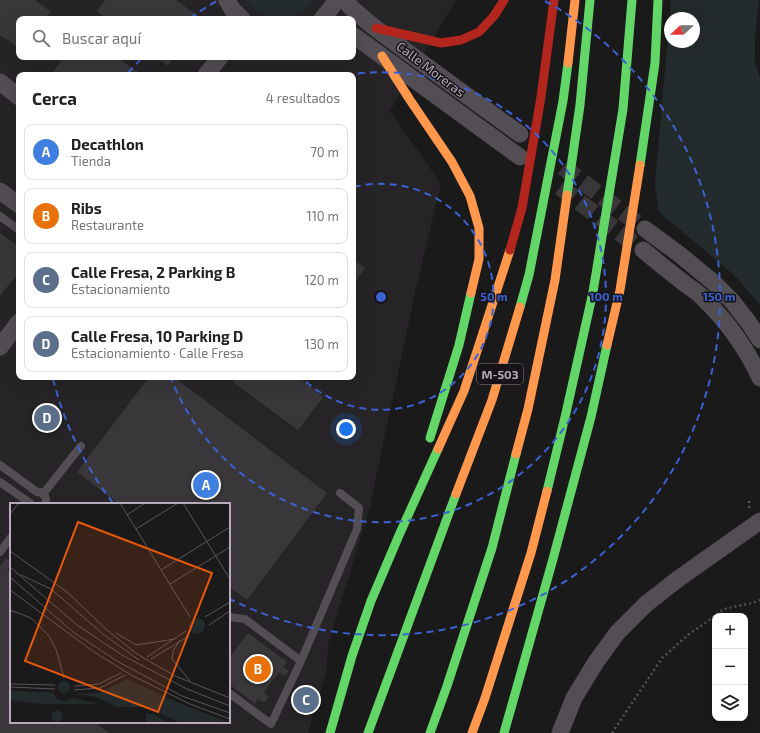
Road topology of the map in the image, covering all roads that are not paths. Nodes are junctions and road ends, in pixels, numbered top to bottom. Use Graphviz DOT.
graph roads {
  1 [pos="227,0"];
  2 [pos="335,0"];
  3 [pos="344,0"];
  4 [pos="504,0"];
  5 [pos="554,0"];
  6 [pos="575,0"];
  7 [pos="590,0"];
  8 [pos="632,0"];
  9 [pos="658,0"];
  10 [pos="239,16"];
  11 [pos="324,16"];
  12 [pos="376,28"];
  13 [pos="356,37"];
  14 [pos="382,56"];
  15 [pos="218,60"];
  16 [pos="208,72"];
  17 [pos="0,82"];
  18 [pos="16,95"];
  19 [pos="520,134"];
  20 [pos="520,157"];
  21 [pos="0,191"];
  22 [pos="16,203"];
  23 [pos="0,216"];
  24 [pos="16,228"];
  25 [pos="645,229"];
  26 [pos="643,250"];
  27 [pos="16,326"];
  28 [pos="760,340"];
  29 [pos="0,347"];
  30 [pos="760,378"];
  31 [pos="81,446"];
  32 [pos="428,446"];
  33 [pos="423,460"];
  34 [pos="0,465"];
  35 [pos="0,482"];
  36 [pos="340,492"];
  37 [pos="45,499"];
  38 [pos="30,503"];
  39 [pos="760,521"];
  40 [pos="400,533"];
  41 [pos="10,538"];
  42 [pos="0,552"];
  43 [pos="230,616"];
  44 [pos="301,661"];
  45 [pos="230,694"];
  46 [pos="330,733"];
  47 [pos="368,733"];
  48 [pos="430,733"];
  49 [pos="472,733"];
  50 [pos="504,733"];
  51 [pos="560,733"];
  1 -- 10 [label="street"];
  2 -- 11 [label="street"];
  3 -- 12 [label="street, Calle Moreras"];
  4 -- 12 [label="highway"];
  5 -- 40 [label="highway"];
  6 -- 47 [label="highway, M-503"];
  7 -- 48 [label="highway"];
  8 -- 49 [label="highway"];
  9 -- 50 [label="highway"];
  12 -- 19 [label="street, Calle Moreras"];
  13 -- 14 [label="street, Calle Moreras"];
  14 -- 20 [label="street, Calle Moreras"];
  14 -- 32 [label="highway"];
  15 -- 16 [label="street"];
  17 -- 18 [label="street"];
  21 -- 22 [label="street"];
  23 -- 24 [label="lane"];
  25 -- 28 [label="street"];
  26 -- 30 [label="street"];
  27 -- 29 [label="street"];
  31 -- 37 [label="lane"];
  33 -- 40 [label="highway"];
  34 -- 37 [label="lane"];
  35 -- 38 [label="lane"];
  36 -- 44 [label="lane"];
  37 -- 38 [label="lane"];
  39 -- 51 [label="street"];
  40 -- 46 [label="highway"];
  41 -- 42 [label="lane"];
  43 -- 44 [label="lane"];
  44 -- 45 [label="lane"];
}
